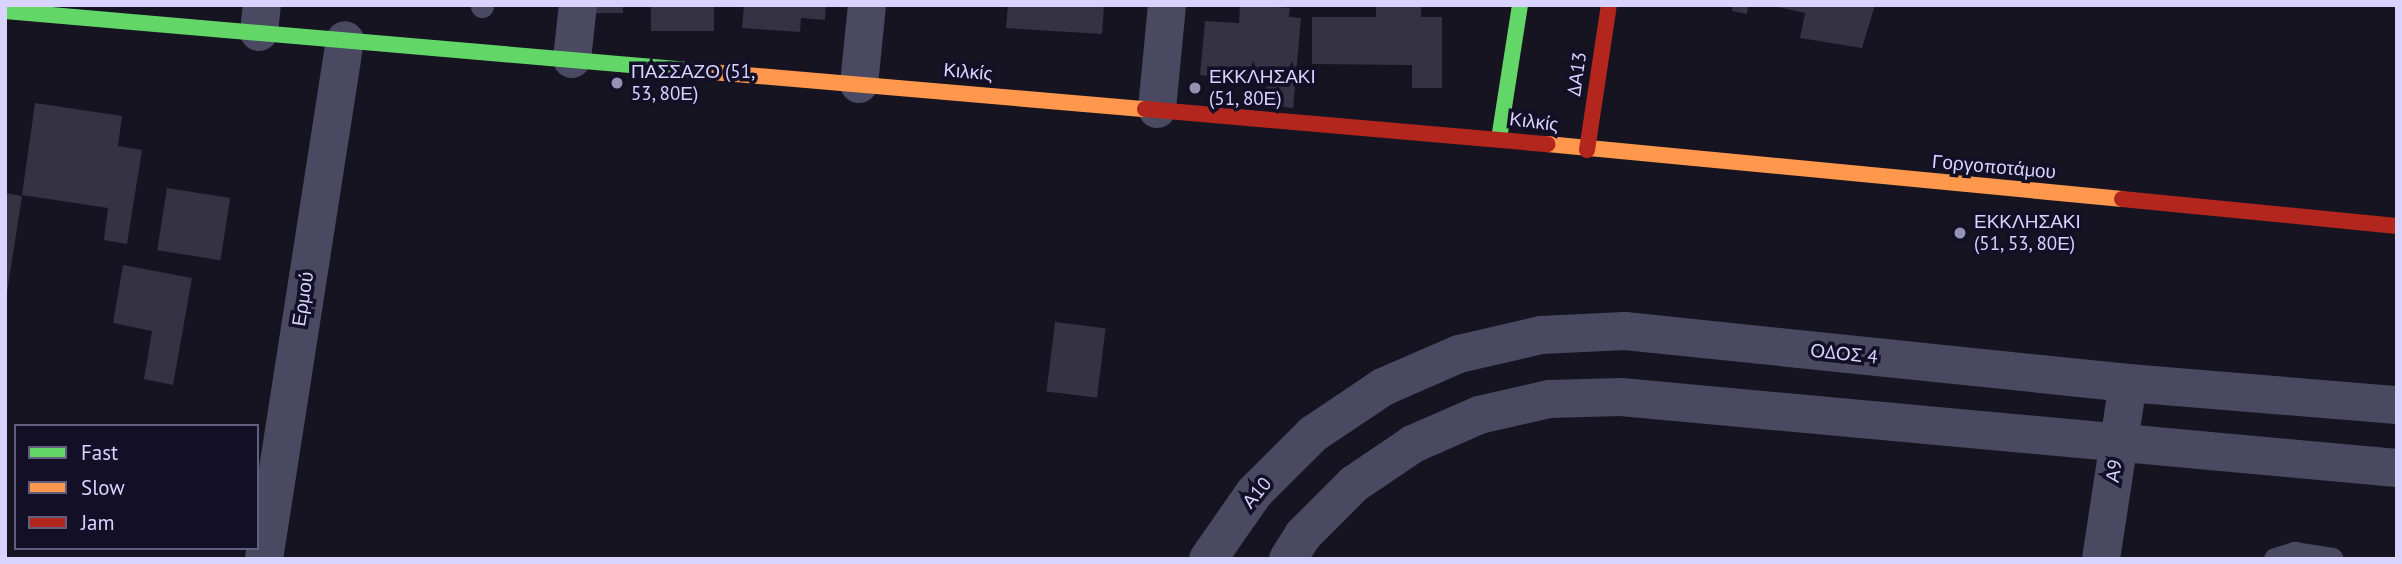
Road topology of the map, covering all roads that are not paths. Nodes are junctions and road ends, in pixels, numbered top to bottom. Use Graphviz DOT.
graph roads {
  1 [pos="579,5"];
  2 [pos="867,5"];
  3 [pos="1167,5"];
  4 [pos="1520,5"];
  5 [pos="1609,5"];
  6 [pos="5,11"];
  7 [pos="260,19"];
  8 [pos="345,40"];
  9 [pos="572,60"];
  10 [pos="859,84"];
  11 [pos="1157,109"];
  12 [pos="1499,139"];
  13 [pos="1587,150"];
  14 [pos="2397,226"];
  15 [pos="2128,383"];
  16 [pos="2397,405"];
  17 [pos="1313,434"];
  18 [pos="2118,443"];
  19 [pos="2397,468"];
  20 [pos="264,559"];
  21 [pos="1208,559"];
  22 [pos="1288,559"];
  23 [pos="2101,559"];
  24 [pos="2275,559"];
  25 [pos="2332,559"];
  1 -- 9 [label="street"];
  2 -- 10 [label="street"];
  3 -- 11 [label="street"];
  4 -- 12 [label="main road"];
  5 -- 13 [label="main road, ΔΑ13"];
  6 -- 7 [label="main road"];
  7 -- 8 [label="main road"];
  8 -- 9 [label="main road, Κιλκίς"];
  8 -- 20 [label="street, Ερμού"];
  9 -- 10 [label="main road, Κιλκίς"];
  10 -- 11 [label="main road, Κιλκίς"];
  11 -- 12 [label="main road, Κιλκίς"];
  12 -- 13 [label="main road, Κιλκίς"];
  13 -- 14 [label="main road, Γοργοποτάμου"];
  15 -- 16 [label="street, ΟΔΟΣ 4"];
  15 -- 17 [label="street, ΟΔΟΣ 4"];
  15 -- 18 [label="street, Α9"];
  17 -- 21 [label="street, Α10"];
  18 -- 19 [label="street"];
  18 -- 22 [label="street"];
  18 -- 23 [label="street, Α9"];
  24 -- 25 [label="lane"];
}
